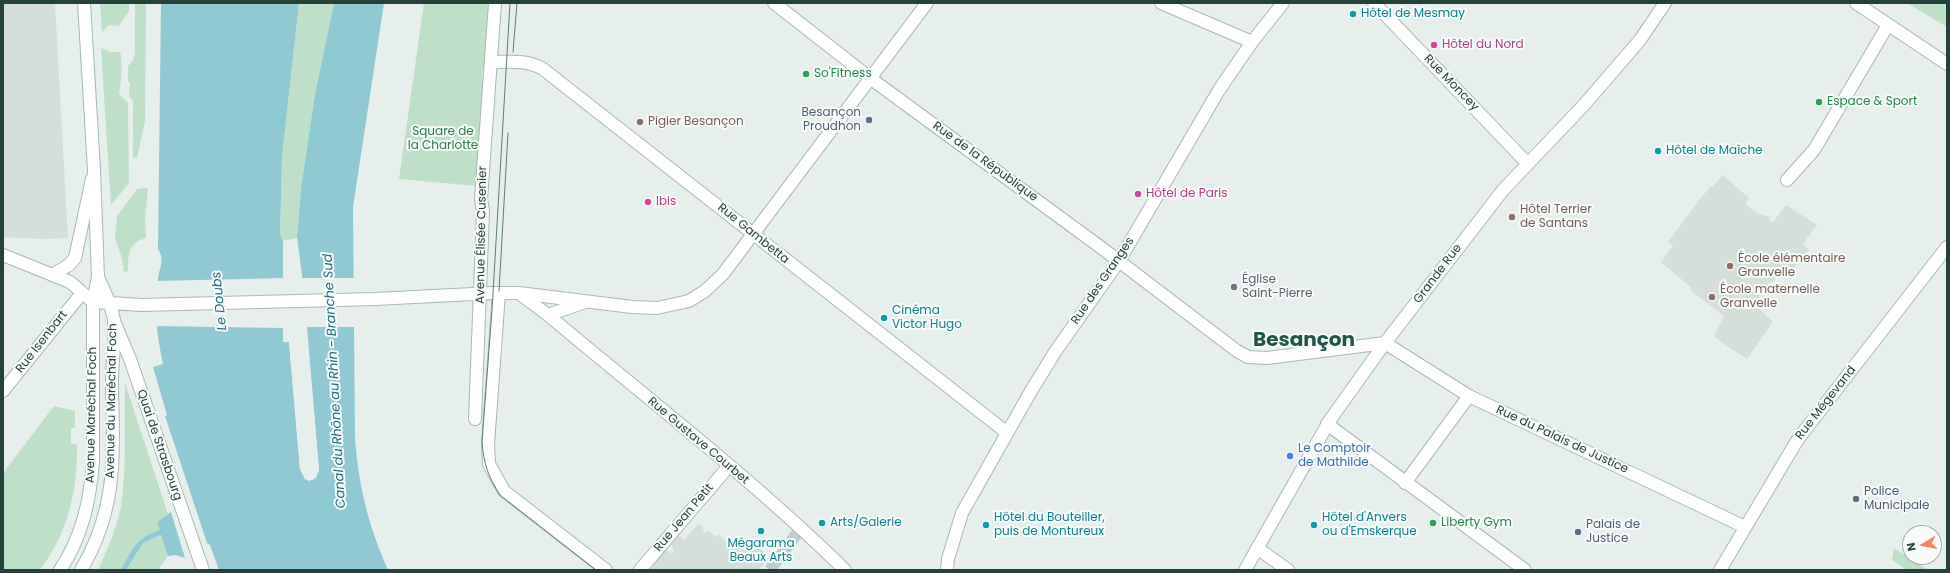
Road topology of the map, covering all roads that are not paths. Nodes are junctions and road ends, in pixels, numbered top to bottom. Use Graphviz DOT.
graph roads {
  1 [pos="84,3"];
  2 [pos="495,3"];
  3 [pos="774,3"];
  4 [pos="927,3"];
  5 [pos="1161,3"];
  6 [pos="1283,3"];
  7 [pos="1374,3"];
  8 [pos="1665,3"];
  9 [pos="1856,3"];
  10 [pos="1888,25"];
  11 [pos="1252,42"];
  12 [pos="491,62"];
  13 [pos="1947,64"];
  14 [pos="870,78"];
  15 [pos="1527,163"];
  16 [pos="94,170"];
  17 [pos="1787,180"];
  18 [pos="754,235"];
  19 [pos="1947,247"];
  20 [pos="3,256"];
  21 [pos="1119,261"];
  22 [pos="52,275"];
  23 [pos="98,277"];
  24 [pos="82,293"];
  25 [pos="499,293"];
  26 [pos="519,293"];
  27 [pos="480,294"];
  28 [pos="588,301"];
  29 [pos="93,302"];
  30 [pos="110,303"];
  31 [pos="548,315"];
  32 [pos="114,320"];
  33 [pos="1385,343"];
  34 [pos="3,391"];
  35 [pos="1469,396"];
  36 [pos="475,418"];
  37 [pos="1327,424"];
  38 [pos="1006,432"];
  39 [pos="729,466"];
  40 [pos="1406,483"];
  41 [pos="1745,527"];
  42 [pos="1257,548"];
  43 [pos="60,570"];
  44 [pos="81,570"];
  45 [pos="203,570"];
  46 [pos="606,570"];
  47 [pos="640,570"];
  48 [pos="845,570"];
  49 [pos="947,570"];
  50 [pos="1245,570"];
  51 [pos="1288,570"];
  52 [pos="1525,570"];
  53 [pos="1720,570"];
  1 -- 16 [label="street"];
  2 -- 12 [label="street, Avenue Élisée Cusenier"];
  3 -- 14 [label="street, Rue de la République"];
  4 -- 14 [label="street"];
  5 -- 11 [label="street"];
  6 -- 11 [label="street, Rue des Granges"];
  7 -- 15 [label="street, Rue Moncey"];
  8 -- 15 [label="street, Grande Rue"];
  9 -- 10 [label="street"];
  10 -- 13 [label="street"];
  10 -- 17 [label="street"];
  11 -- 21 [label="street, Rue des Granges"];
  12 -- 18 [label="street, Rue Gambetta"];
  12 -- 27 [label="street, Avenue Élisée Cusenier"];
  14 -- 18 [label="street"];
  14 -- 21 [label="street, Rue de la République"];
  15 -- 33 [label="street, Grande Rue"];
  16 -- 22 [label="street"];
  16 -- 23 [label="street"];
  18 -- 28 [label="street"];
  18 -- 38 [label="street, Rue Gambetta"];
  19 -- 41 [label="street, Rue Mégevand"];
  20 -- 22 [label="street"];
  21 -- 33 [label="street, Rue de la République"];
  21 -- 38 [label="street, Rue des Granges"];
  22 -- 24 [label="street"];
  23 -- 29 [label="street, Avenue Maréchal Foch"];
  23 -- 30 [label="street, Avenue du Maréchal Foch"];
  24 -- 29 [label="street"];
  24 -- 34 [label="street, Rue Isenbart"];
  25 -- 26 [label="street"];
  25 -- 27 [label="street"];
  25 -- 46 [label="street"];
  26 -- 28 [label="street"];
  26 -- 31 [label="street, Rue Gustave Courbet"];
  27 -- 30 [label="street"];
  27 -- 36 [label="street, Avenue Élisée Cusenier"];
  28 -- 31 [label="street"];
  29 -- 30 [label="street"];
  29 -- 43 [label="street, Avenue Maréchal Foch"];
  30 -- 32 [label="street, Avenue du Maréchal Foch"];
  31 -- 39 [label="street, Rue Gustave Courbet"];
  32 -- 44 [label="street, Avenue du Maréchal Foch"];
  32 -- 45 [label="street, Quai de Strasbourg"];
  33 -- 35 [label="street, Rue du Palais de Justice"];
  33 -- 37 [label="street, Grande Rue"];
  35 -- 40 [label="street"];
  35 -- 41 [label="street, Rue du Palais de Justice"];
  37 -- 40 [label="street"];
  37 -- 42 [label="street, Grande Rue"];
  38 -- 49 [label="street, Rue des Granges"];
  39 -- 47 [label="street, Rue Jean Petit"];
  39 -- 48 [label="street, Rue Gustave Courbet"];
  40 -- 52 [label="street"];
  41 -- 53 [label="street, Rue Mégevand"];
  42 -- 50 [label="street, Grande Rue"];
  42 -- 51 [label="street"];
}
